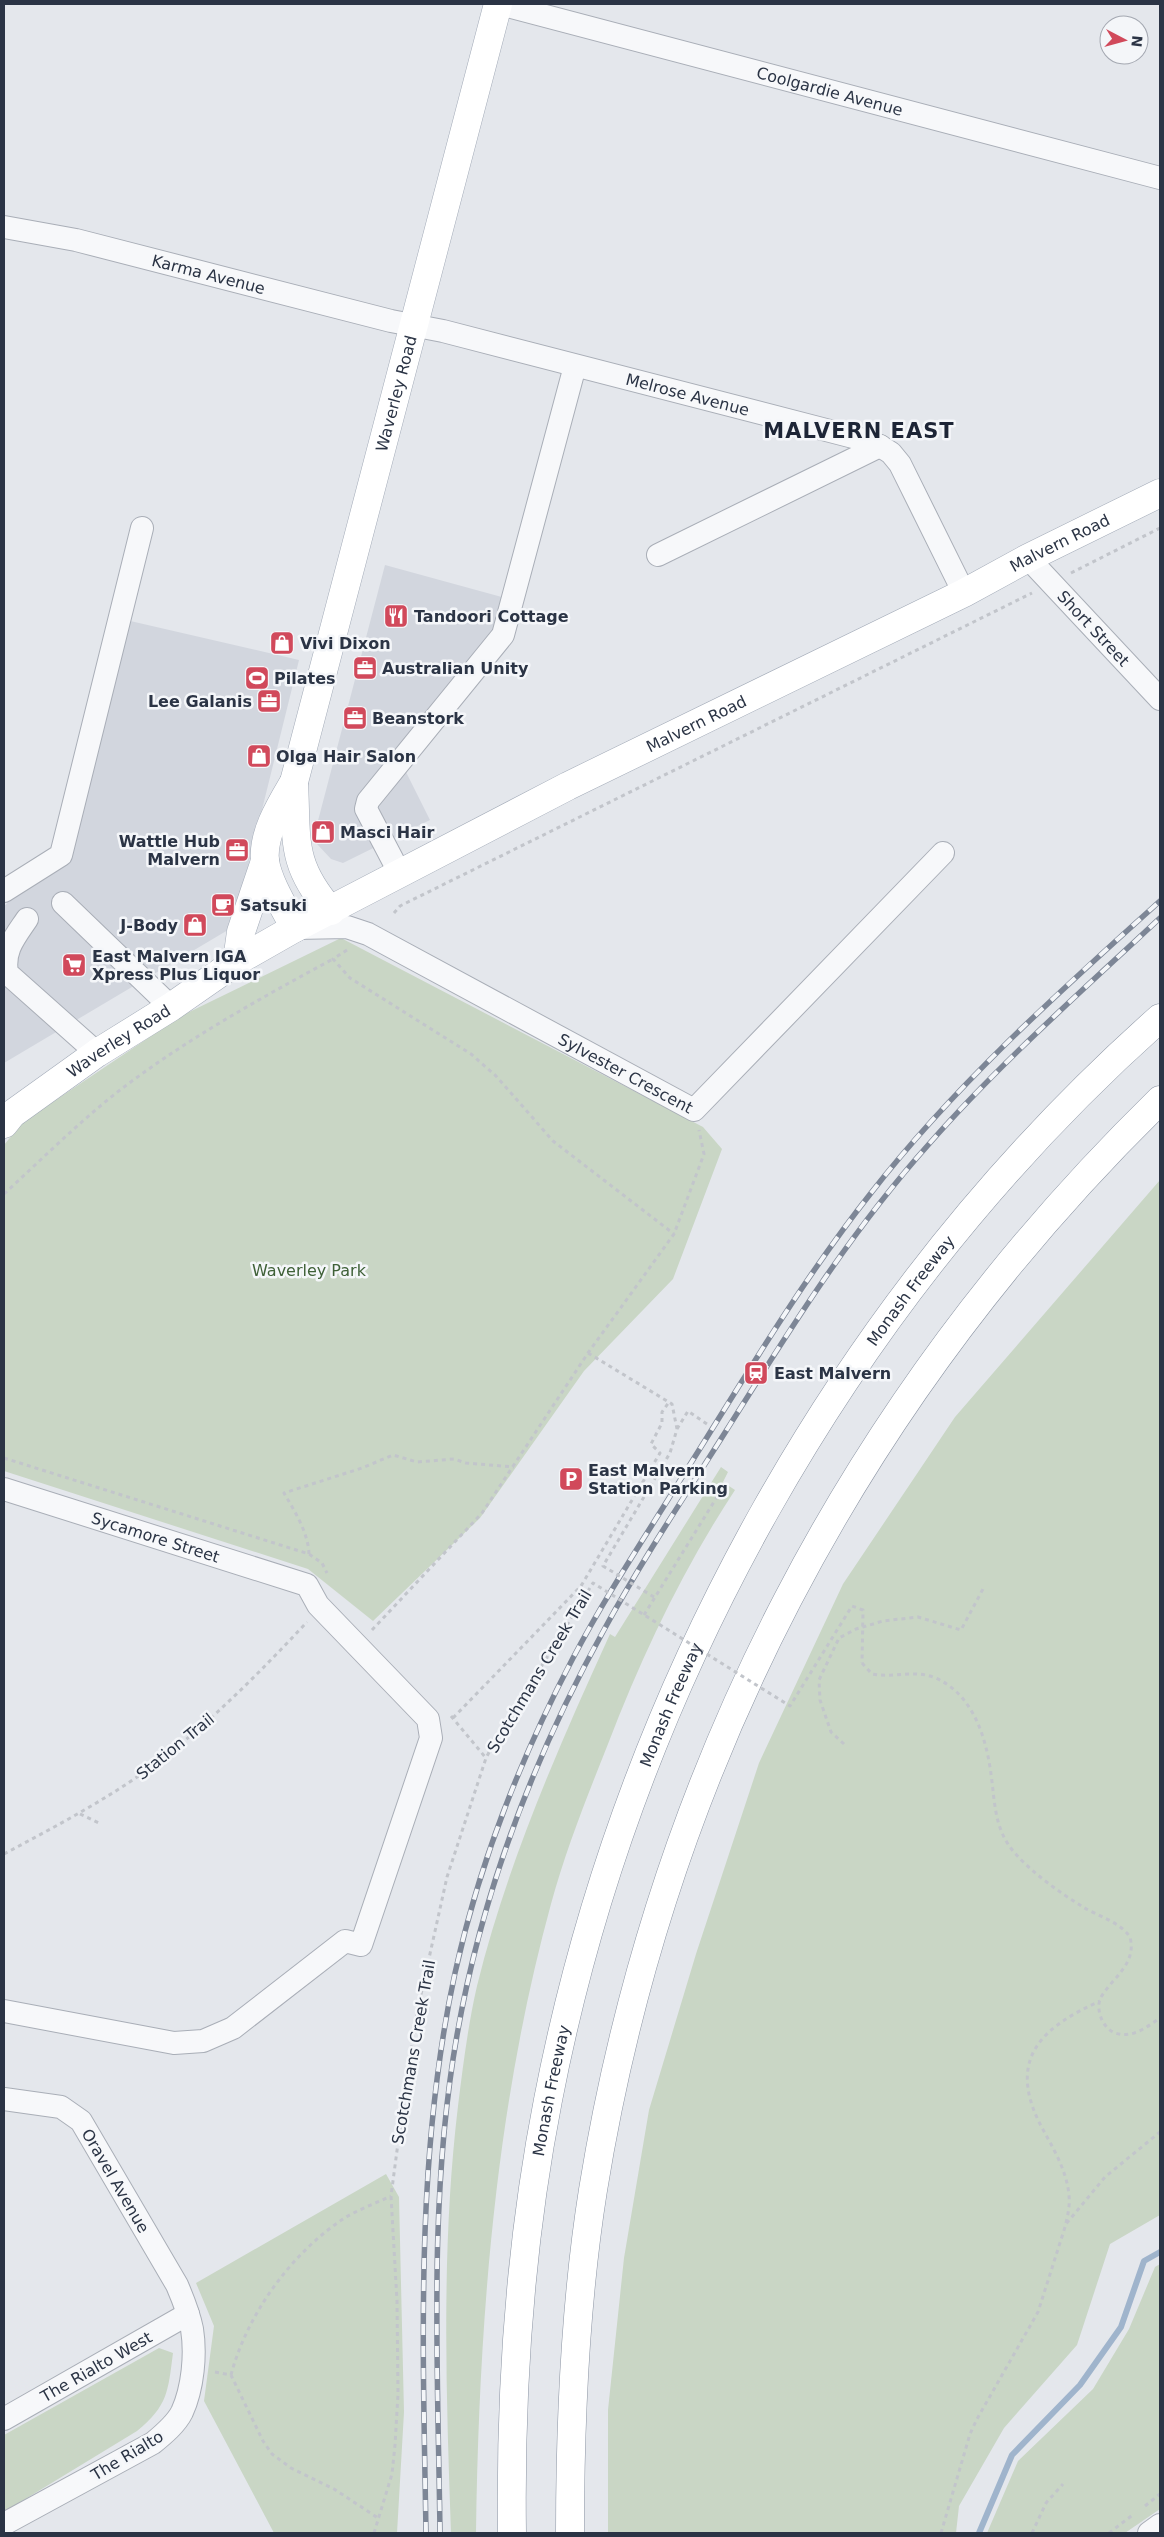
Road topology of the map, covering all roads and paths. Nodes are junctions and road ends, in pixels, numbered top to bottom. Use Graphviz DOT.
graph roads {
  1 [pos="499,4"];
  2 [pos="1160,178"];
  3 [pos="4,227"];
  4 [pos="414,325"];
  5 [pos="575,366"];
  6 [pos="880,446"];
  7 [pos="1160,494"];
  8 [pos="142,528"];
  9 [pos="1160,528"];
  10 [pos="658,555"];
  11 [pos="1028,558"];
  12 [pos="1068,575"];
  13 [pos="1036,591"];
  14 [pos="964,593"];
  15 [pos="1160,699"];
  16 [pos="294,782"];
  17 [pos="943,853"];
  18 [pos="265,861"];
  19 [pos="400,874"];
  20 [pos="4,891"];
  21 [pos="63,903"];
  22 [pos="394,913"];
  23 [pos="27,919"];
  24 [pos="295,928"];
  25 [pos="344,928"];
  26 [pos="333,959"];
  27 [pos="237,961"];
  28 [pos="171,1007"];
  29 [pos="1160,1018"];
  30 [pos="97,1053"];
  31 [pos="1160,1100"];
  32 [pos="694,1110"];
  33 [pos="7,1117"];
  34 [pos="4,1194"];
  35 [pos="674,1234"];
  36 [pos="588,1354"];
  37 [pos="669,1402"];
  38 [pos="707,1424"];
  39 [pos="677,1429"];
  40 [pos="4,1458"];
  41 [pos="515,1466"];
  42 [pos="726,1484"];
  43 [pos="4,1489"];
  44 [pos="309,1554"];
  45 [pos="318,1582"];
  46 [pos="983,1589"];
  47 [pos="654,1596"];
  48 [pos="318,1605"];
  49 [pos="644,1615"];
  50 [pos="371,1631"];
  51 [pos="448,1712"];
  52 [pos="453,1718"];
  53 [pos="844,1744"];
  54 [pos="486,1758"];
  55 [pos="80,1813"];
  56 [pos="100,1824"];
  57 [pos="4,1854"];
  58 [pos="1100,2001"];
  59 [pos="4,2011"];
  60 [pos="1160,2018"];
  61 [pos="4,2099"];
  62 [pos="1160,2132"];
  63 [pos="391,2196"];
  64 [pos="1066,2224"];
  65 [pos="188,2314"];
  66 [pos="214,2372"];
  67 [pos="231,2375"];
  68 [pos="4,2419"];
  69 [pos="1063,2484"];
  70 [pos="378,2518"];
  71 [pos="4,2524"];
  72 [pos="1160,2525"];
  73 [pos="374,2533"];
  74 [pos="512,2533"];
  75 [pos="570,2533"];
  76 [pos="941,2533"];
  77 [pos="1032,2533"];
  78 [pos="1149,2533"];
  1 -- 2 [label="street, Coolgardie Avenue"];
  1 -- 4 [label="main road, Waverley Road"];
  3 -- 4 [label="street, Karma Avenue"];
  4 -- 5 [label="street, Melrose Avenue"];
  4 -- 16 [label="main road, Waverley Road"];
  5 -- 6 [label="street, Melrose Avenue"];
  5 -- 19 [label="street"];
  6 -- 10 [label="street"];
  6 -- 14 [label="street, Melrose Avenue"];
  7 -- 11 [label="main road, Malvern Road"];
  8 -- 20 [label="street"];
  9 -- 12 [label="path"];
  11 -- 14 [label="main road, Malvern Road"];
  11 -- 15 [label="street, Short Street"];
  13 -- 22 [label="path"];
  14 -- 19 [label="main road, Malvern Road"];
  16 -- 18 [label="main road, Waverley Road"];
  16 -- 25 [label="main road, Waverley Road"];
  17 -- 32 [label="street, Sylvester Crescent"];
  18 -- 24 [label="main road, Waverley Road"];
  18 -- 27 [label="main road"];
  19 -- 25 [label="main road, Malvern Road"];
  21 -- 28 [label="street"];
  23 -- 30 [label="street"];
  24 -- 25 [label="main road, Malvern Road"];
  24 -- 27 [label="main road, Malvern Road"];
  25 -- 26 [label="path"];
  25 -- 32 [label="street, Sylvester Crescent"];
  26 -- 34 [label="path"];
  26 -- 35 [label="path"];
  27 -- 28 [label="main road, Waverley Road"];
  28 -- 30 [label="main road, Waverley Road"];
  29 -- 74 [label="main road, Monash Freeway"];
  30 -- 33 [label="main road, Waverley Road"];
  31 -- 75 [label="main road"];
  32 -- 35 [label="path"];
  35 -- 36 [label="path"];
  36 -- 37 [label="path"];
  36 -- 41 [label="path"];
  37 -- 39 [label="path"];
  37 -- 52 [label="path"];
  38 -- 39 [label="path"];
  39 -- 47 [label="path, bridge"];
  40 -- 44 [label="path"];
  41 -- 44 [label="path"];
  41 -- 50 [label="path"];
  42 -- 47 [label="path"];
  43 -- 45 [label="street, Sycamore Street"];
  44 -- 45 [label="path"];
  45 -- 48 [label="street"];
  46 -- 53 [label="path"];
  47 -- 49 [label="path, bridge"];
  48 -- 55 [label="path, Station Trail"];
  48 -- 59 [label="street"];
  49 -- 54 [label="path, Scotchmans Creek Trail, bridge"];
  49 -- 58 [label="path, Scotchmans Creek Trail, bridge"];
  51 -- 52 [label="path"];
  52 -- 54 [label="path"];
  54 -- 63 [label="path, Scotchmans Creek Trail"];
  55 -- 56 [label="path"];
  55 -- 57 [label="path, Station Trail"];
  58 -- 60 [label="path"];
  58 -- 64 [label="path"];
  61 -- 65 [label="street, Oravel Avenue"];
  62 -- 64 [label="path"];
  63 -- 67 [label="path"];
  63 -- 70 [label="path, Scotchmans Creek Trail"];
  64 -- 76 [label="path"];
  65 -- 68 [label="street, The Rialto West"];
  65 -- 71 [label="street, The Rialto"];
  66 -- 67 [label="path"];
  67 -- 70 [label="path"];
  69 -- 77 [label="path"];
  70 -- 73 [label="path, Scotchmans Creek Trail"];
  72 -- 78 [label="street"];
}
